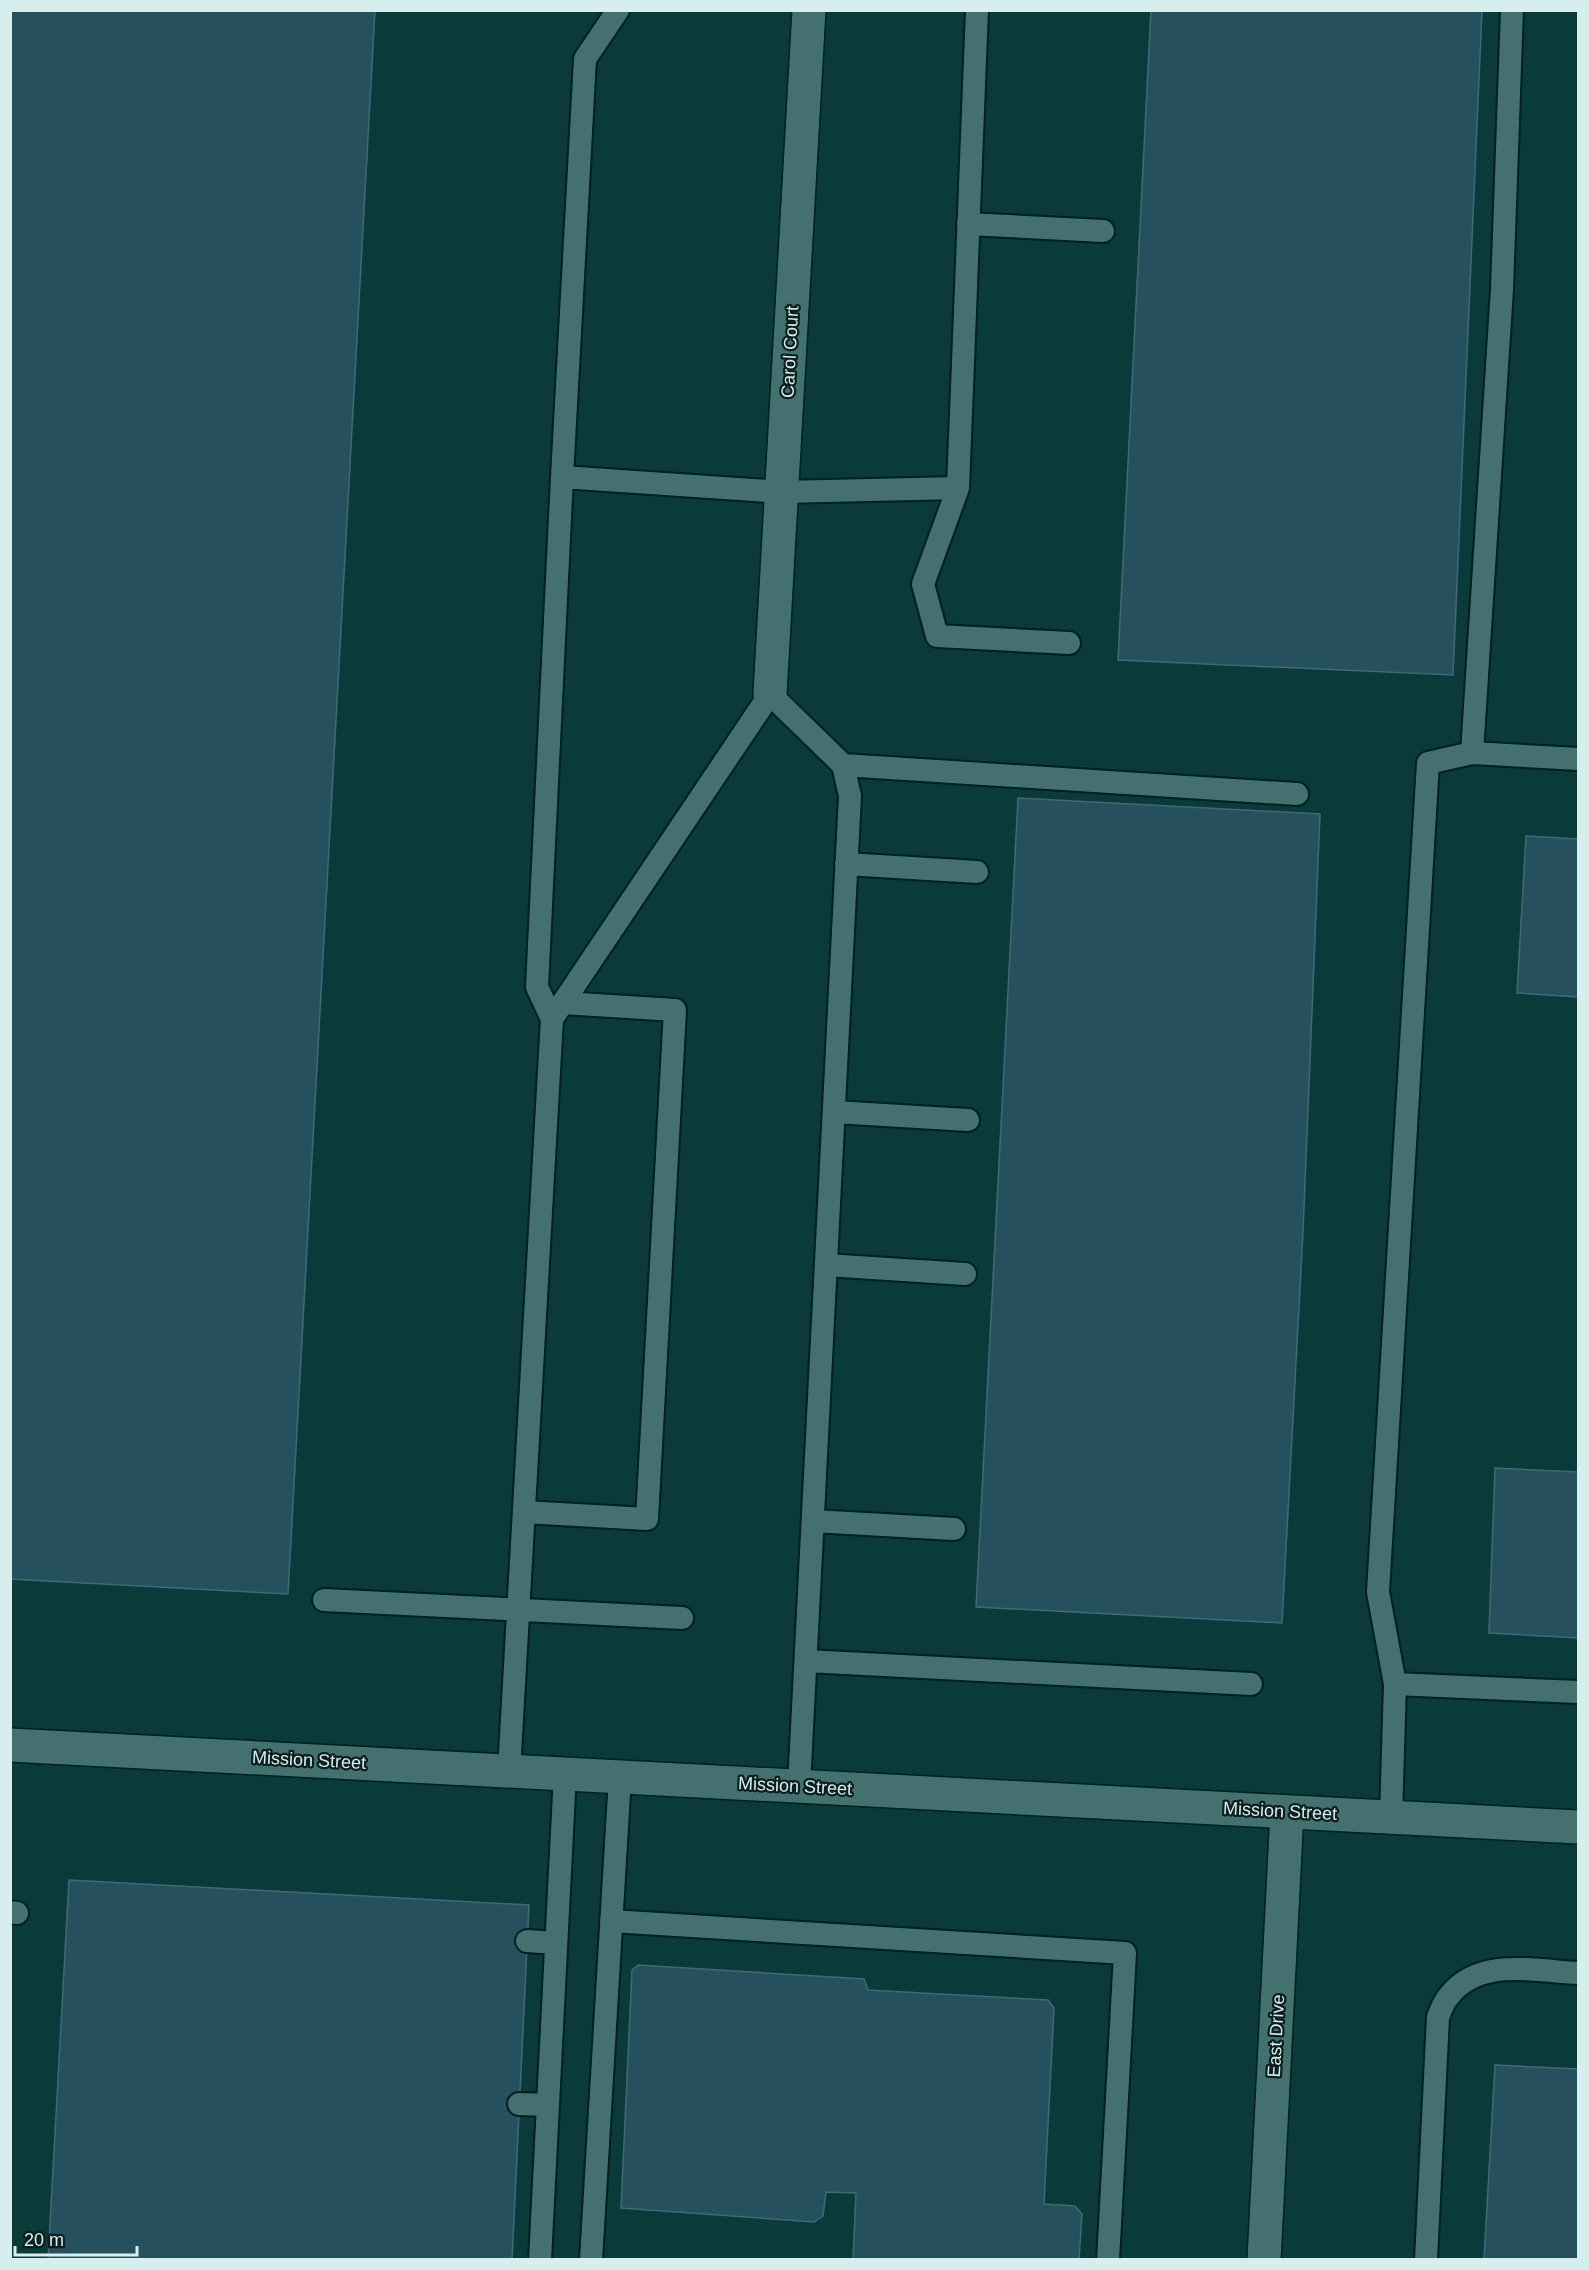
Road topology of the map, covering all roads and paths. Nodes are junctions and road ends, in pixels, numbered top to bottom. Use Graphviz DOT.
graph roads {
  1 [pos="618,10"];
  2 [pos="809,10"];
  3 [pos="976,10"];
  4 [pos="1512,10"];
  5 [pos="968,224"];
  6 [pos="1103,231"];
  7 [pos="562,477"];
  8 [pos="958,488"];
  9 [pos="782,492"];
  10 [pos="1069,643"];
  11 [pos="770,694"];
  12 [pos="1472,753"];
  13 [pos="1578,759"];
  14 [pos="843,765"];
  15 [pos="1297,794"];
  16 [pos="846,864"];
  17 [pos="976,872"];
  18 [pos="557,1011"];
  19 [pos="834,1112"];
  20 [pos="968,1120"];
  21 [pos="826,1265"];
  22 [pos="965,1274"];
  23 [pos="524,1512"];
  24 [pos="813,1521"];
  25 [pos="954,1529"];
  26 [pos="324,1600"];
  27 [pos="518,1612"];
  28 [pos="682,1618"];
  29 [pos="806,1661"];
  30 [pos="1251,1683"];
  31 [pos="1395,1684"];
  32 [pos="1578,1692"];
  33 [pos="10,1745"];
  34 [pos="509,1771"];
  35 [pos="565,1774"];
  36 [pos="620,1777"];
  37 [pos="800,1786"];
  38 [pos="1287,1812"];
  39 [pos="1391,1817"];
  40 [pos="1578,1827"];
  41 [pos="611,1921"];
  42 [pos="527,1941"];
  43 [pos="556,1943"];
  44 [pos="1578,1973"];
  45 [pos="519,2104"];
  46 [pos="548,2105"];
  47 [pos="540,2259"];
  48 [pos="591,2259"];
  49 [pos="1108,2259"];
  50 [pos="1264,2259"];
  51 [pos="1426,2259"];
  1 -- 7 [label="lane"];
  2 -- 9 [label="street, Carol Court"];
  3 -- 5 [label="lane"];
  4 -- 12 [label="lane"];
  5 -- 6 [label="lane"];
  5 -- 8 [label="lane"];
  7 -- 9 [label="lane"];
  7 -- 18 [label="lane"];
  8 -- 9 [label="lane"];
  8 -- 10 [label="lane"];
  9 -- 11 [label="street, Carol Court"];
  11 -- 14 [label="lane"];
  11 -- 18 [label="lane"];
  12 -- 13 [label="lane"];
  12 -- 31 [label="lane"];
  14 -- 15 [label="lane"];
  14 -- 16 [label="lane"];
  16 -- 17 [label="lane"];
  16 -- 19 [label="lane"];
  18 -- 23 [label="lane"];
  18 -- 23 [label="lane"];
  19 -- 20 [label="lane"];
  19 -- 21 [label="lane"];
  21 -- 22 [label="lane"];
  21 -- 24 [label="lane"];
  23 -- 27 [label="lane"];
  24 -- 25 [label="lane"];
  24 -- 29 [label="lane"];
  26 -- 27 [label="lane"];
  27 -- 28 [label="lane"];
  27 -- 34 [label="lane"];
  29 -- 30 [label="lane"];
  29 -- 37 [label="lane"];
  31 -- 32 [label="lane"];
  31 -- 39 [label="lane"];
  33 -- 34 [label="street, Mission Street"];
  34 -- 35 [label="street, Mission Street"];
  35 -- 36 [label="street, Mission Street"];
  35 -- 43 [label="lane"];
  36 -- 37 [label="street, Mission Street"];
  36 -- 41 [label="lane"];
  37 -- 38 [label="street, Mission Street"];
  38 -- 39 [label="street, Mission Street"];
  38 -- 50 [label="street, East Drive"];
  39 -- 40 [label="street, Mission Street"];
  41 -- 48 [label="lane"];
  41 -- 49 [label="lane"];
  42 -- 43 [label="lane"];
  43 -- 46 [label="lane"];
  44 -- 51 [label="lane"];
  45 -- 46 [label="lane"];
  46 -- 47 [label="lane"];
}
